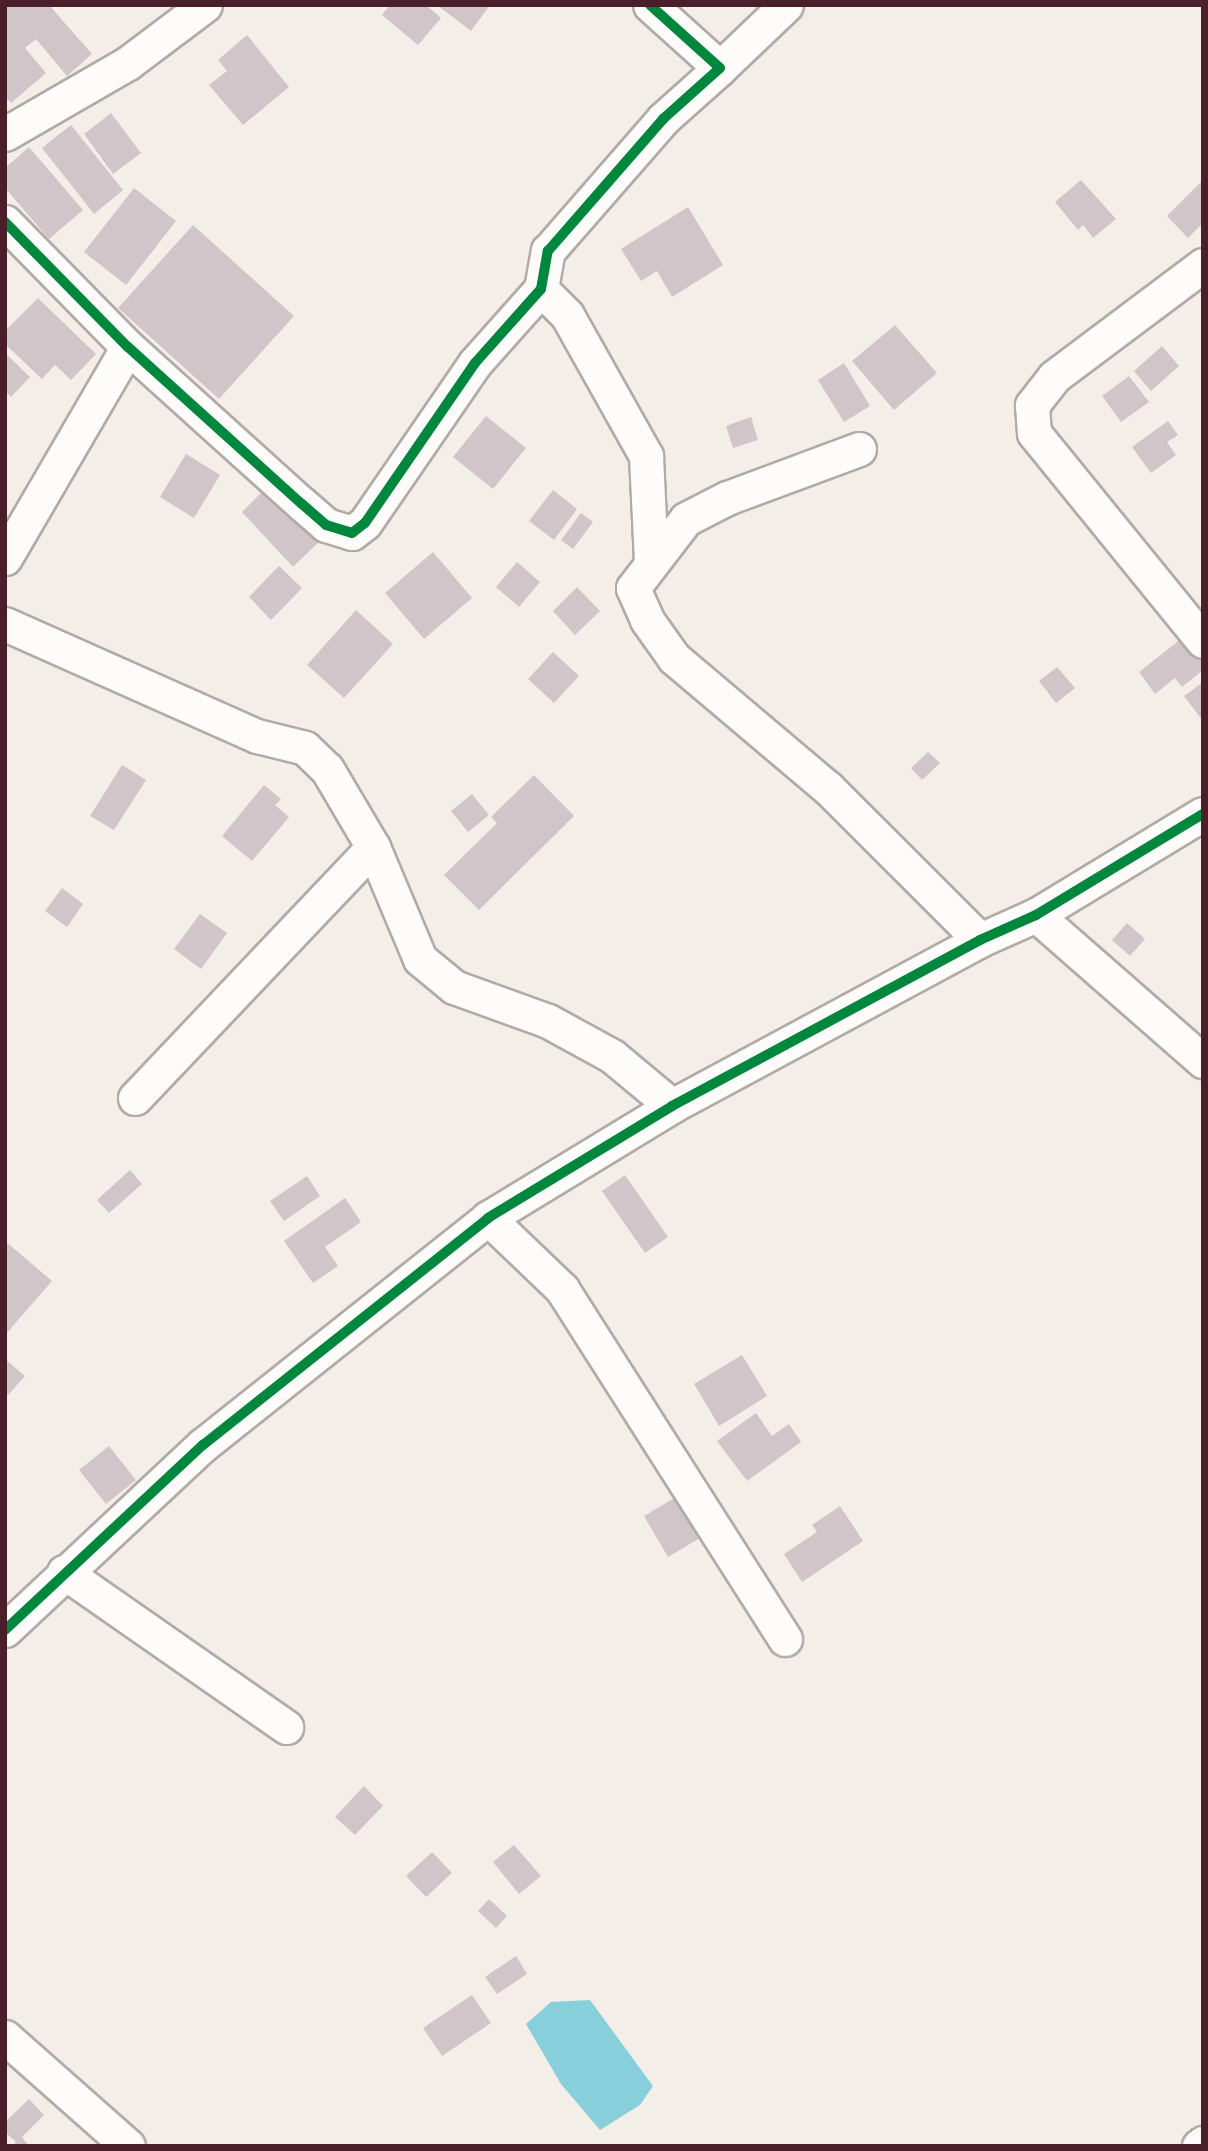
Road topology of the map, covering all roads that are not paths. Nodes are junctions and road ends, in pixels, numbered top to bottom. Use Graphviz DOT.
graph roads {
  1 [pos="205,5"];
  2 [pos="650,5"];
  3 [pos="786,5"];
  4 [pos="720,68"];
  5 [pos="5,134"];
  6 [pos="5,222"];
  7 [pos="1203,265"];
  8 [pos="541,289"];
  9 [pos="128,347"];
  10 [pos="859,449"];
  11 [pos="5,558"];
  12 [pos="650,563"];
  13 [pos="5,624"];
  14 [pos="1203,640"];
  15 [pos="1203,814"];
  16 [pos="373,848"];
  17 [pos="1036,915"];
  18 [pos="980,940"];
  19 [pos="1203,1061"];
  20 [pos="135,1098"];
  21 [pos="672,1106"];
  22 [pos="488,1218"];
  23 [pos="64,1572"];
  24 [pos="5,1630"];
  25 [pos="785,1639"];
  26 [pos="286,1727"];
  27 [pos="5,2038"];
  28 [pos="128,2146"];
  1 -- 5 [label="street"];
  2 -- 4 [label="street"];
  3 -- 4 [label="street"];
  4 -- 8 [label="street"];
  6 -- 9 [label="street"];
  7 -- 14 [label="street"];
  8 -- 9 [label="street"];
  8 -- 12 [label="street"];
  9 -- 11 [label="street"];
  10 -- 12 [label="street"];
  12 -- 18 [label="street"];
  13 -- 16 [label="street"];
  15 -- 17 [label="street"];
  16 -- 20 [label="street"];
  16 -- 21 [label="street"];
  17 -- 18 [label="street"];
  17 -- 19 [label="street"];
  18 -- 21 [label="street"];
  21 -- 22 [label="street"];
  22 -- 23 [label="street"];
  22 -- 25 [label="street"];
  23 -- 24 [label="street"];
  23 -- 26 [label="street"];
  27 -- 28 [label="street"];
}
